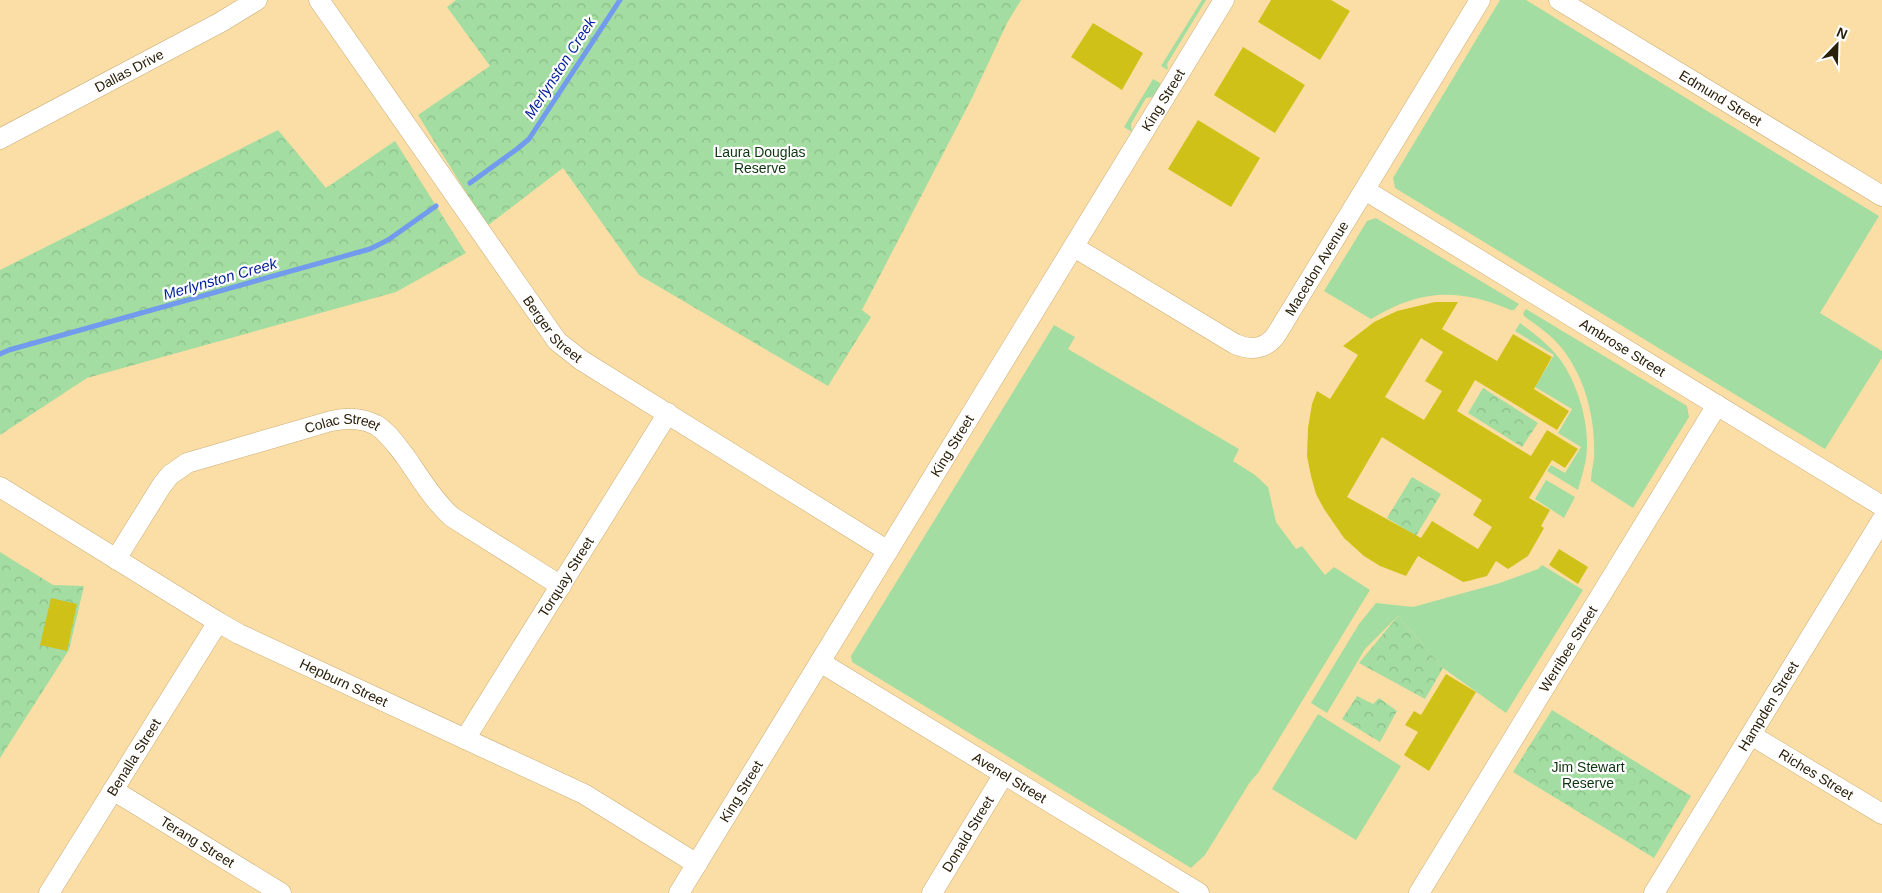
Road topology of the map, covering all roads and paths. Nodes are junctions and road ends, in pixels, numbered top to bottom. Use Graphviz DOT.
graph roads {
  1 [pos="319,0"];
  2 [pos="1224,0"];
  3 [pos="1480,0"];
  4 [pos="1559,0"];
  5 [pos="249,2"];
  6 [pos="0,139"];
  7 [pos="1365,190"];
  8 [pos="1882,196"];
  9 [pos="1074,247"];
  10 [pos="1717,405"];
  11 [pos="668,413"];
  12 [pos="0,487"];
  13 [pos="1882,506"];
  14 [pos="1882,520"];
  15 [pos="888,551"];
  16 [pos="116,559"];
  17 [pos="560,586"];
  18 [pos="218,622"];
  19 [pos="820,662"];
  20 [pos="1751,735"];
  21 [pos="465,739"];
  22 [pos="1004,774"];
  23 [pos="113,790"];
  24 [pos="1882,814"];
  25 [pos="697,864"];
  26 [pos="1172,886"];
  27 [pos="276,892"];
  28 [pos="49,893"];
  29 [pos="679,893"];
  30 [pos="932,893"];
  31 [pos="1199,893"];
  32 [pos="1419,893"];
  33 [pos="1654,893"];
  1 -- 11 [label="street, Berger Street"];
  2 -- 9 [label="street, King Street"];
  3 -- 7 [label="street, Macedon Avenue"];
  4 -- 8 [label="street, Edmund Street"];
  5 -- 6 [label="street, Dallas Drive"];
  7 -- 9 [label="street, Macedon Avenue"];
  7 -- 10 [label="street, Ambrose Street"];
  9 -- 15 [label="street, King Street"];
  10 -- 13 [label="street, Ambrose Street"];
  10 -- 32 [label="street, Werribee Street"];
  11 -- 15 [label="street, Berger Street"];
  11 -- 17 [label="street, Torquay Street"];
  12 -- 16 [label="street, Hepburn Street"];
  14 -- 20 [label="street, Hampden Street"];
  15 -- 19 [label="street, King Street"];
  16 -- 17 [label="street, Colac Street"];
  16 -- 18 [label="street, Hepburn Street"];
  17 -- 21 [label="street, Torquay Street"];
  18 -- 21 [label="street, Hepburn Street"];
  18 -- 23 [label="street, Benalla Street"];
  19 -- 22 [label="street, Avenel Street"];
  19 -- 25 [label="street, King Street"];
  20 -- 24 [label="street, Riches Street"];
  20 -- 33 [label="street, Hampden Street"];
  21 -- 25 [label="street, Hepburn Street"];
  22 -- 26 [label="street, Avenel Street"];
  22 -- 30 [label="street, Donald Street"];
  23 -- 27 [label="street, Terang Street"];
  23 -- 28 [label="street, Benalla Street"];
  25 -- 29 [label="street, King Street"];
  26 -- 31 [label="street, Avenel Street"];
}
